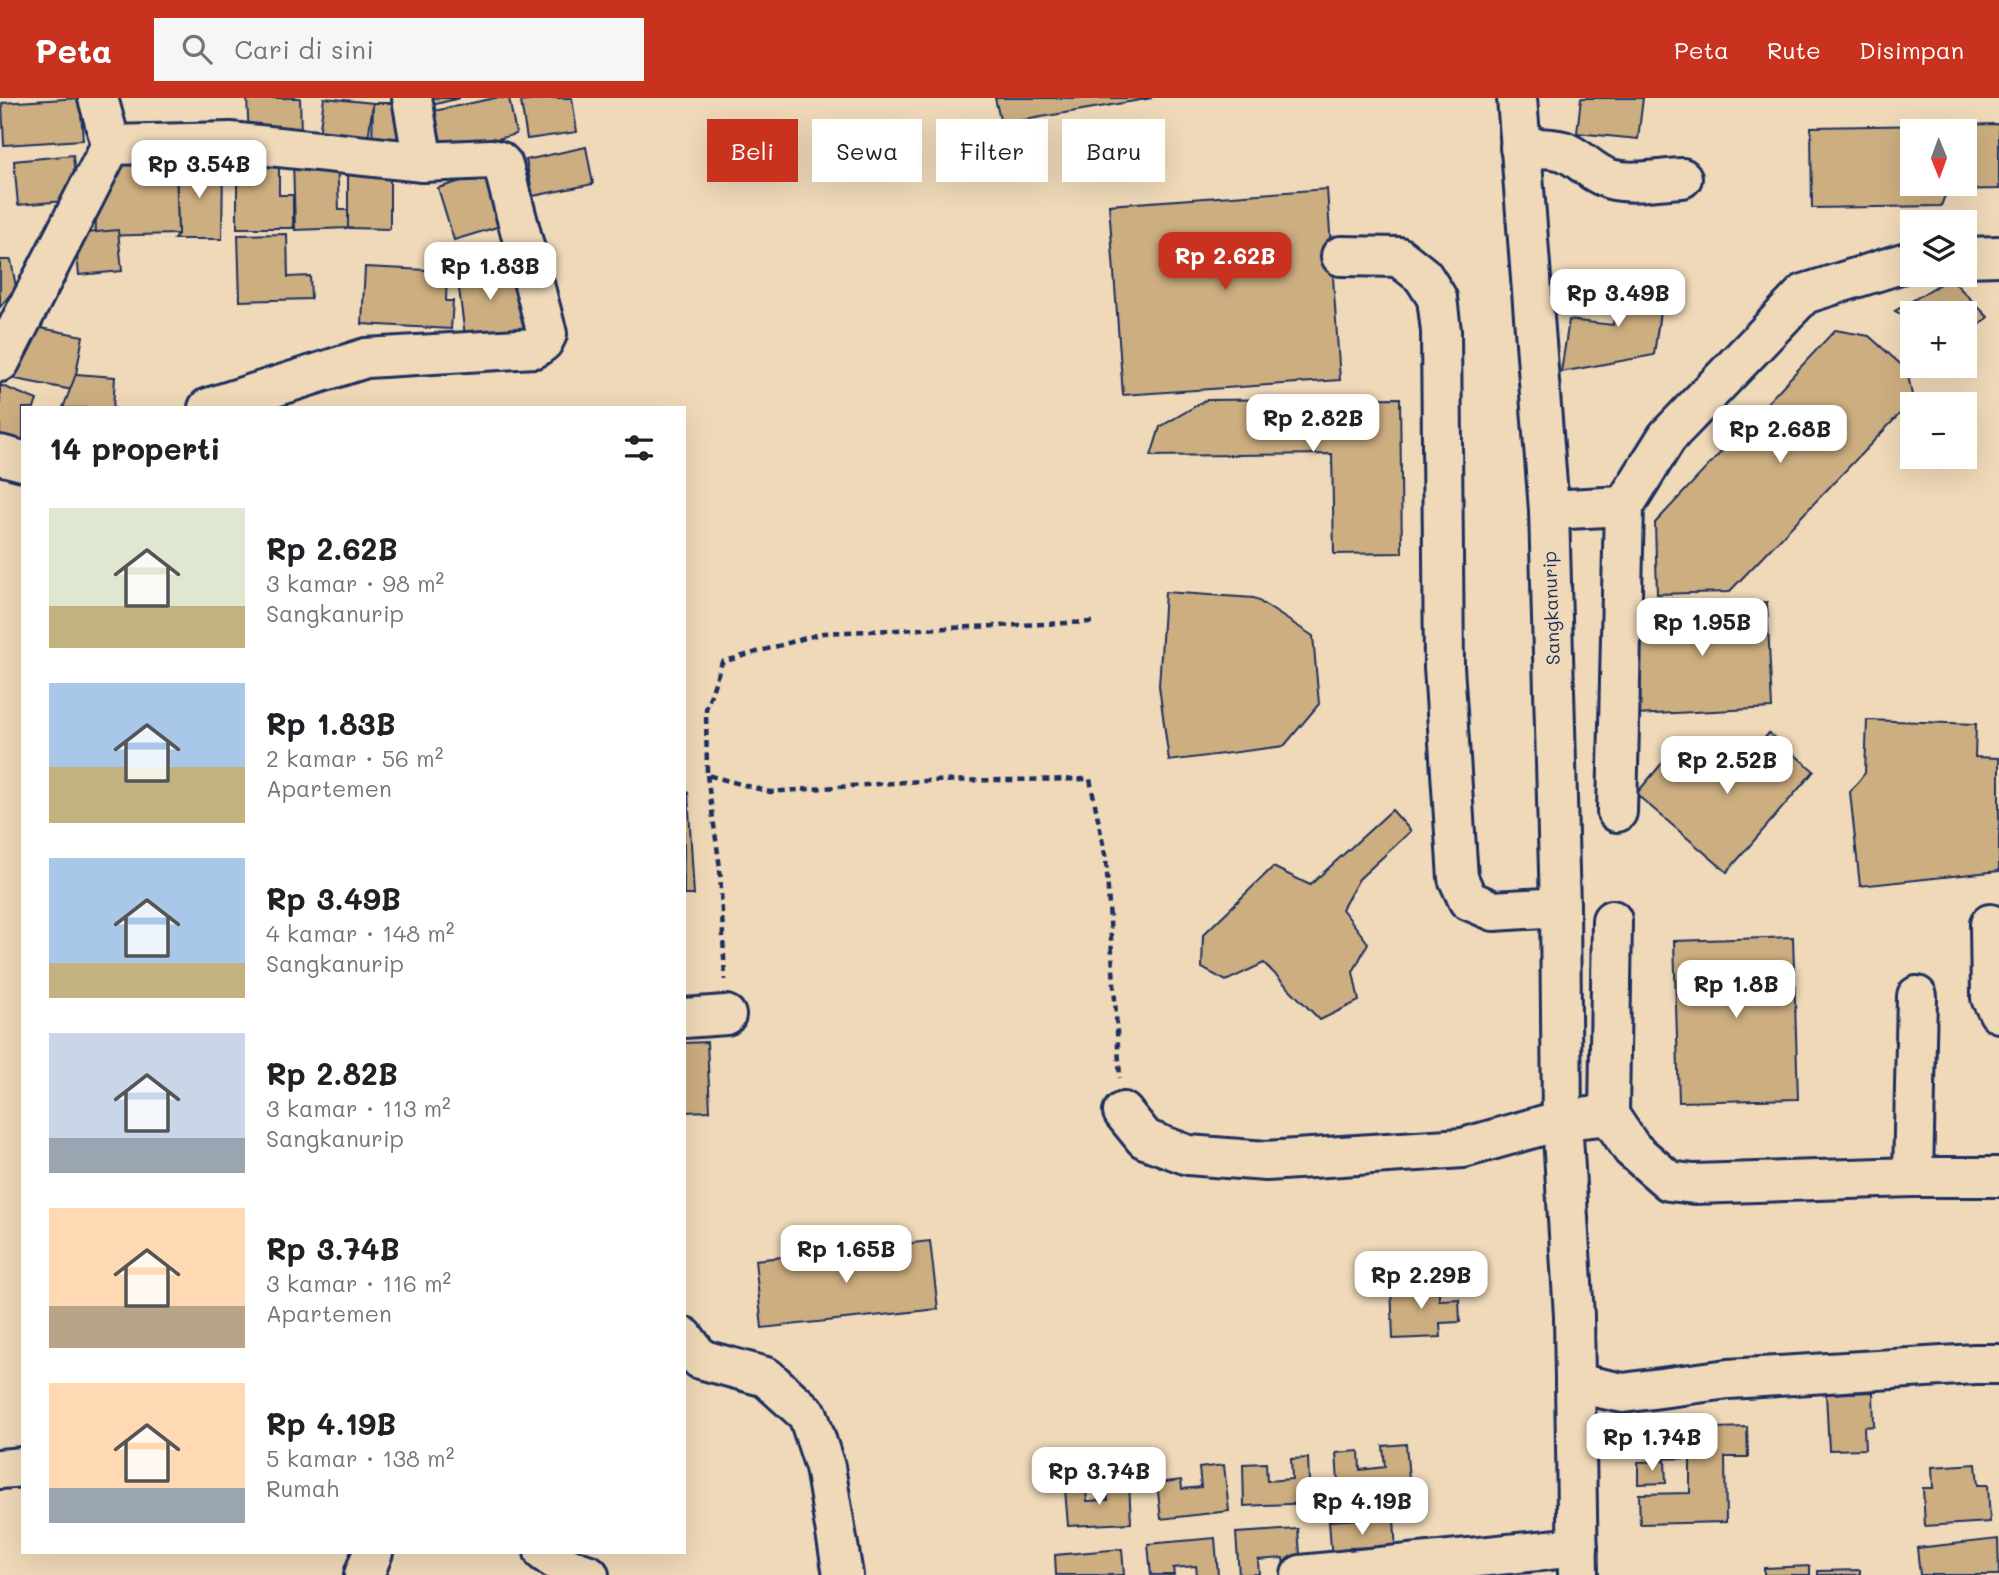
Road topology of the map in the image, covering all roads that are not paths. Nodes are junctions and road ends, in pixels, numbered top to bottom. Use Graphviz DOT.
graph roads {
  1 [pos="98,98"];
  2 [pos="412,98"];
  3 [pos="1517,98"];
  4 [pos="111,145"];
  5 [pos="1520,148"];
  6 [pos="424,162"];
  7 [pos="1682,178"];
  8 [pos="1341,256"];
  9 [pos="1999,256"];
  10 [pos="1977,257"];
  11 [pos="1900,264"];
  12 [pos="0,362"];
  13 [pos="214,406"];
  14 [pos="0,455"];
  15 [pos="21,460"];
  16 [pos="1624,506"];
  17 [pos="1549,510"];
  18 [pos="1617,812"];
  19 [pos="1560,907"];
  20 [pos="1612,920"];
  21 [pos="1990,924"];
  22 [pos="1917,996"];
  23 [pos="1999,1013"];
  24 [pos="726,1015"];
  25 [pos="686,1018"];
  26 [pos="1122,1112"];
  27 [pos="1609,1115"];
  28 [pos="1562,1120"];
  29 [pos="1913,1177"];
  30 [pos="1999,1177"];
  31 [pos="686,1340"];
  32 [pos="1999,1364"];
  33 [pos="1575,1383"];
  34 [pos="21,1467"];
  35 [pos="0,1469"];
  36 [pos="372,1554"];
  37 [pos="547,1554"];
  38 [pos="1578,1561"];
  39 [pos="364,1575"];
  40 [pos="589,1575"];
  41 [pos="843,1575"];
  42 [pos="1301,1575"];
  1 -- 4 [label="street"];
  2 -- 6 [label="street"];
  3 -- 5 [label="street, Sangkanurip"];
  4 -- 6 [label="street"];
  4 -- 12 [label="street"];
  5 -- 7 [label="street"];
  5 -- 17 [label="street, Sangkanurip"];
  6 -- 13 [label="street"];
  8 -- 19 [label="street"];
  9 -- 10 [label="street"];
  11 -- 16 [label="street"];
  14 -- 15 [label="street"];
  16 -- 17 [label="street"];
  16 -- 18 [label="street"];
  17 -- 19 [label="street, Sangkanurip"];
  19 -- 28 [label="street, Sangkanurip"];
  20 -- 27 [label="street"];
  21 -- 23 [label="street"];
  22 -- 29 [label="street"];
  24 -- 25 [label="street"];
  26 -- 28 [label="street"];
  27 -- 28 [label="street"];
  27 -- 29 [label="street"];
  28 -- 33 [label="street, Sangkanurip"];
  29 -- 30 [label="street"];
  31 -- 41 [label="street"];
  32 -- 33 [label="street"];
  33 -- 38 [label="street, Sangkanurip"];
  34 -- 35 [label="street"];
  36 -- 39 [label="street"];
  37 -- 40 [label="street"];
  38 -- 42 [label="street"];
}
